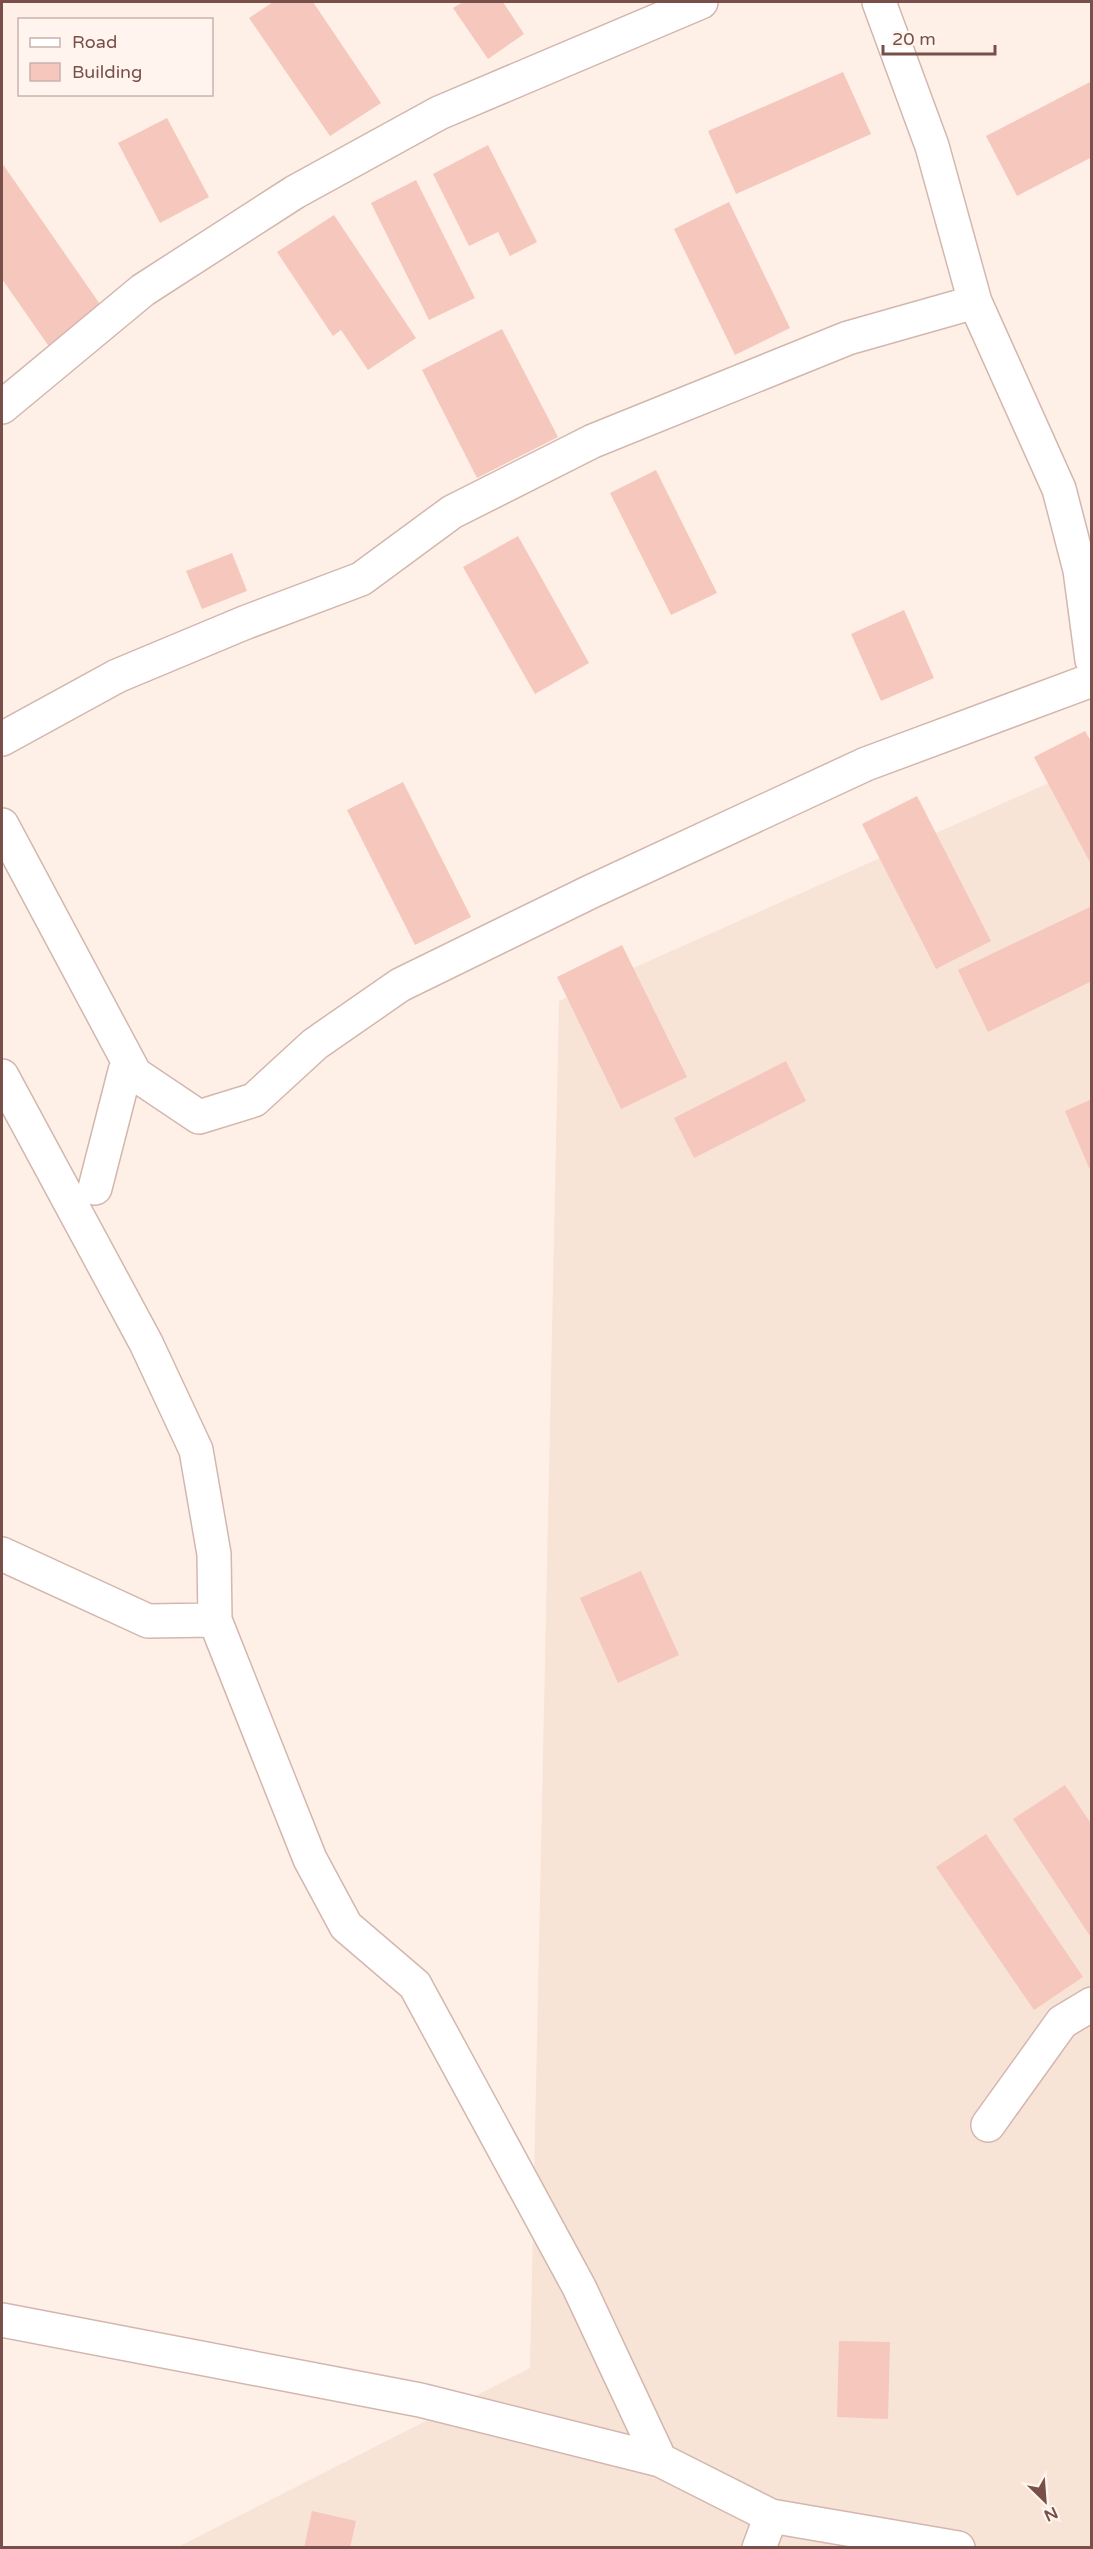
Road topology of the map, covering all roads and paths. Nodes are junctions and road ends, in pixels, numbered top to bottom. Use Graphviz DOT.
graph roads {
  1 [pos="701,2"];
  2 [pos="879,2"];
  3 [pos="975,302"];
  4 [pos="2,407"];
  5 [pos="1092,660"];
  6 [pos="1092,680"];
  7 [pos="2,739"];
  8 [pos="2,825"];
  9 [pos="135,1074"];
  10 [pos="2,1076"];
  11 [pos="95,1188"];
  12 [pos="2,1554"];
  13 [pos="214,1620"];
  14 [pos="1092,2004"];
  15 [pos="988,2125"];
  16 [pos="2,2320"];
  17 [pos="660,2460"];
  18 [pos="771,2516"];
  19 [pos="759,2547"];
  20 [pos="958,2547"];
  1 -- 4 [label="street"];
  2 -- 3 [label="street"];
  3 -- 5 [label="street"];
  3 -- 7 [label="street"];
  6 -- 9 [label="street"];
  8 -- 9 [label="street"];
  9 -- 11 [label="street"];
  10 -- 13 [label="street"];
  12 -- 13 [label="street"];
  13 -- 17 [label="street"];
  14 -- 15 [label="street"];
  16 -- 17 [label="street"];
  17 -- 18 [label="street"];
  18 -- 19 [label="street"];
  18 -- 20 [label="street"];
}
